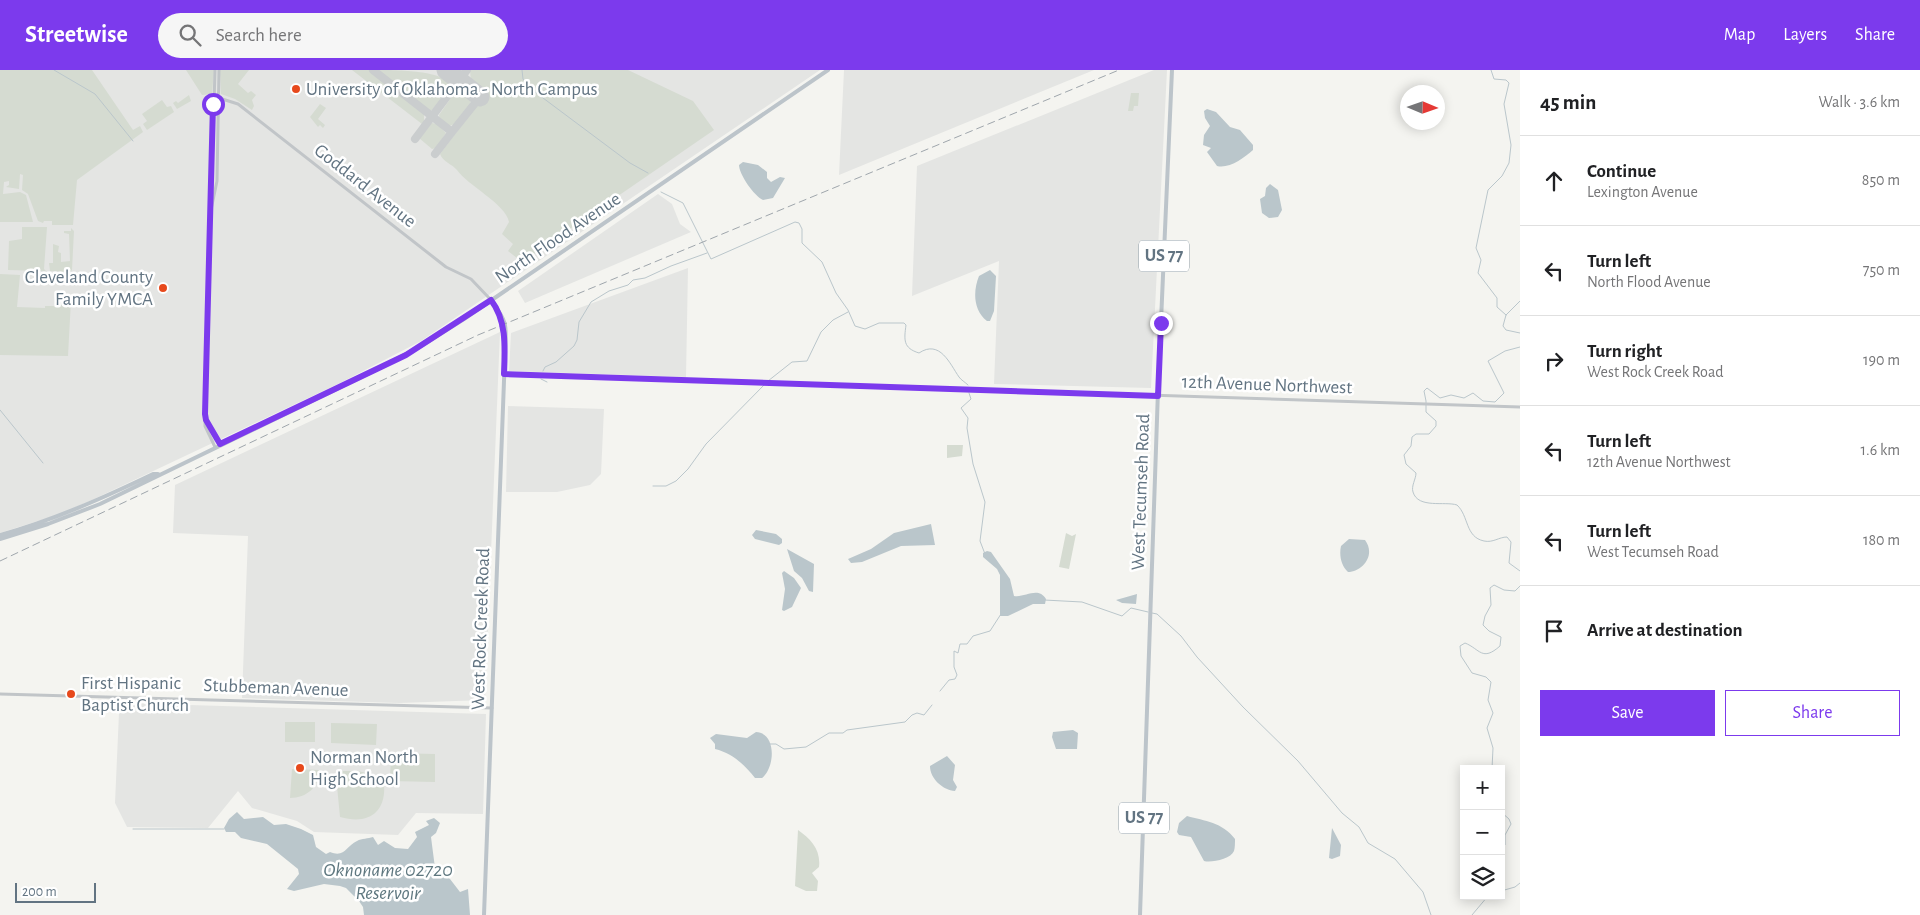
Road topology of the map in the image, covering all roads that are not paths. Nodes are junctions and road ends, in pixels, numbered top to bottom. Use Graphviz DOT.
graph roads {
  1 [pos="217,70"];
  2 [pos="828,70"];
  3 [pos="1172,70"];
  4 [pos="219,98"];
  5 [pos="210,213"];
  6 [pos="491,300"];
  7 [pos="504,374"];
  8 [pos="1158,396"];
  9 [pos="1520,407"];
  10 [pos="206,420"];
  11 [pos="220,444"];
  12 [pos="215,447"];
  13 [pos="158,474"];
  14 [pos="0,534"];
  15 [pos="0,539"];
  16 [pos="0,694"];
  17 [pos="492,708"];
  18 [pos="484,915"];
  19 [pos="1140,915"];
  1 -- 4 [label="street"];
  1 -- 5 [label="street"];
  2 -- 6 [label="main road, North Flood Avenue"];
  3 -- 8 [label="main road, West Tecumseh Road / US 77"];
  4 -- 5 [label="street"];
  4 -- 6 [label="street, Goddard Avenue"];
  5 -- 10 [label="street"];
  6 -- 7 [label="main road, West Rock Creek Road"];
  6 -- 11 [label="main road, North Flood Avenue"];
  7 -- 8 [label="street, 12th Avenue Northwest"];
  7 -- 17 [label="main road, West Rock Creek Road"];
  8 -- 9 [label="street, 12th Avenue Northwest"];
  8 -- 19 [label="main road, West Tecumseh Road / US 77"];
  10 -- 11 [label="street"];
  10 -- 12 [label="street"];
  11 -- 12 [label="main road, North Flood Avenue"];
  12 -- 13 [label="main road, North Flood Avenue"];
  13 -- 14 [label="main road, North Flood Avenue"];
  13 -- 15 [label="main road, North Flood Avenue"];
  16 -- 17 [label="street, Stubbeman Avenue"];
  17 -- 18 [label="main road, West Rock Creek Road"];
}
